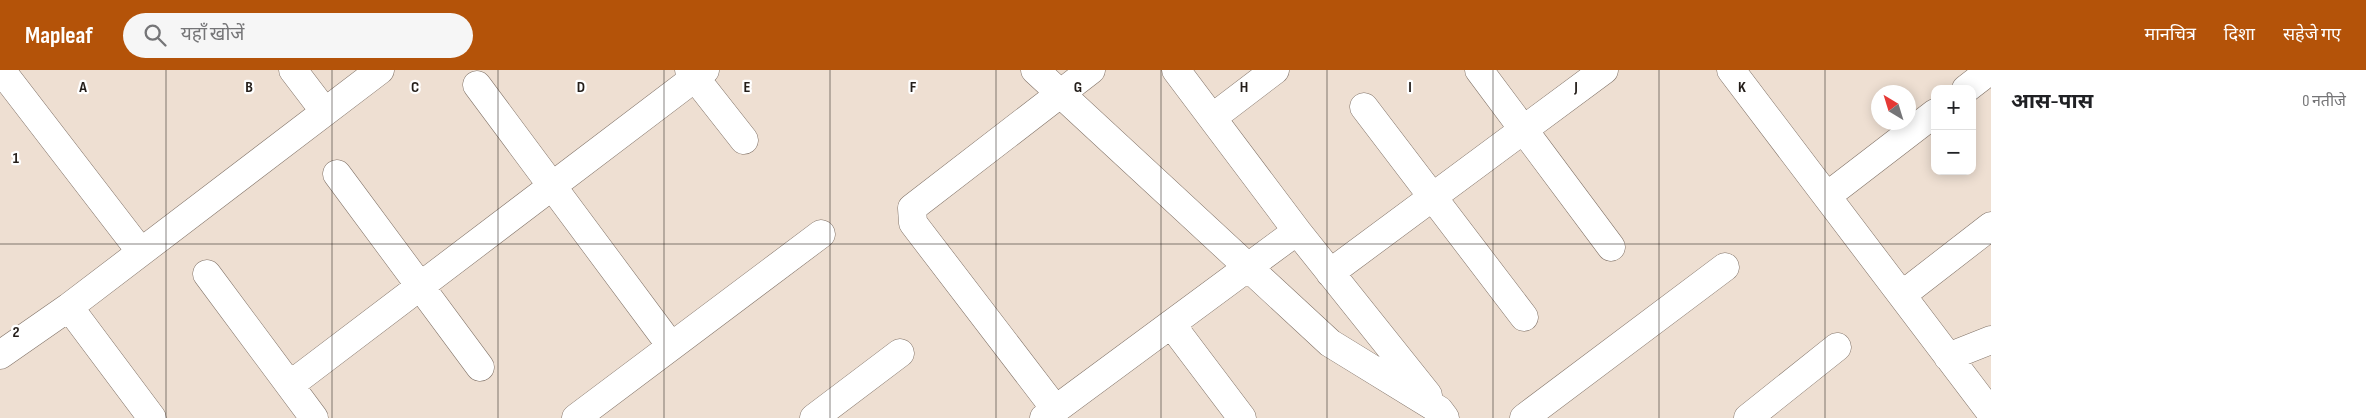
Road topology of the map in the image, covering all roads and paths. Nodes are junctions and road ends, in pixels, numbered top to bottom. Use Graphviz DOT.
graph roads {
  1 [pos="1,70"];
  2 [pos="293,70"];
  3 [pos="380,70"];
  4 [pos="1035,70"];
  5 [pos="1092,70"];
  6 [pos="1176,70"];
  7 [pos="1275,70"];
  8 [pos="1479,70"];
  9 [pos="1604,70"];
  10 [pos="1731,70"];
  11 [pos="1988,72"];
  12 [pos="696,73"];
  13 [pos="477,85"];
  14 [pos="1971,85"];
  15 [pos="1060,94"];
  16 [pos="1364,107"];
  17 [pos="325,112"];
  18 [pos="1931,116"];
  19 [pos="1212,118"];
  20 [pos="1523,129"];
  21 [pos="744,140"];
  22 [pos="336,174"];
  23 [pos="552,186"];
  24 [pos="1433,196"];
  25 [pos="1827,196"];
  26 [pos="1991,226"];
  27 [pos="1296,231"];
  28 [pos="821,234"];
  29 [pos="1611,247"];
  30 [pos="141,252"];
  31 [pos="1725,266"];
  32 [pos="1248,267"];
  33 [pos="1330,272"];
  34 [pos="207,274"];
  35 [pos="420,286"];
  36 [pos="1902,294"];
  37 [pos="69,307"];
  38 [pos="1524,316"];
  39 [pos="1171,324"];
  40 [pos="1991,340"];
  41 [pos="671,346"];
  42 [pos="1838,347"];
  43 [pos="900,353"];
  44 [pos="0,354"];
  45 [pos="1948,357"];
  46 [pos="480,367"];
  47 [pos="290,385"];
  48 [pos="1991,413"];
  49 [pos="1050,414"];
  50 [pos="1446,415"];
  51 [pos="152,418"];
  52 [pos="314,418"];
  53 [pos="576,418"];
  54 [pos="814,418"];
  55 [pos="1242,418"];
  56 [pos="1524,418"];
  57 [pos="1748,418"];
  1 -- 30 [label="street"];
  2 -- 17 [label="street"];
  3 -- 17 [label="street"];
  4 -- 15 [label="street"];
  5 -- 15 [label="street"];
  6 -- 19 [label="street"];
  7 -- 19 [label="street"];
  8 -- 20 [label="street"];
  9 -- 20 [label="street"];
  10 -- 25 [label="street"];
  11 -- 14 [label="street"];
  12 -- 21 [label="street"];
  12 -- 23 [label="street"];
  13 -- 23 [label="street"];
  15 -- 32 [label="street"];
  15 -- 49 [label="street"];
  16 -- 24 [label="street"];
  17 -- 30 [label="street"];
  18 -- 25 [label="street"];
  19 -- 27 [label="street"];
  20 -- 24 [label="street"];
  20 -- 29 [label="street"];
  22 -- 35 [label="street"];
  23 -- 35 [label="street"];
  23 -- 41 [label="street"];
  24 -- 33 [label="street"];
  24 -- 38 [label="street"];
  25 -- 36 [label="street"];
  26 -- 36 [label="street"];
  27 -- 32 [label="street"];
  27 -- 33 [label="street"];
  28 -- 41 [label="street"];
  30 -- 37 [label="street"];
  31 -- 56 [label="street"];
  32 -- 39 [label="street"];
  32 -- 50 [label="street"];
  33 -- 50 [label="street"];
  34 -- 47 [label="street"];
  35 -- 46 [label="street"];
  35 -- 47 [label="street"];
  36 -- 45 [label="street"];
  37 -- 44 [label="street"];
  37 -- 51 [label="street"];
  39 -- 49 [label="street"];
  39 -- 55 [label="street"];
  40 -- 45 [label="street"];
  41 -- 53 [label="street"];
  42 -- 57 [label="street"];
  43 -- 54 [label="street"];
  45 -- 48 [label="street"];
  47 -- 52 [label="street"];
}
